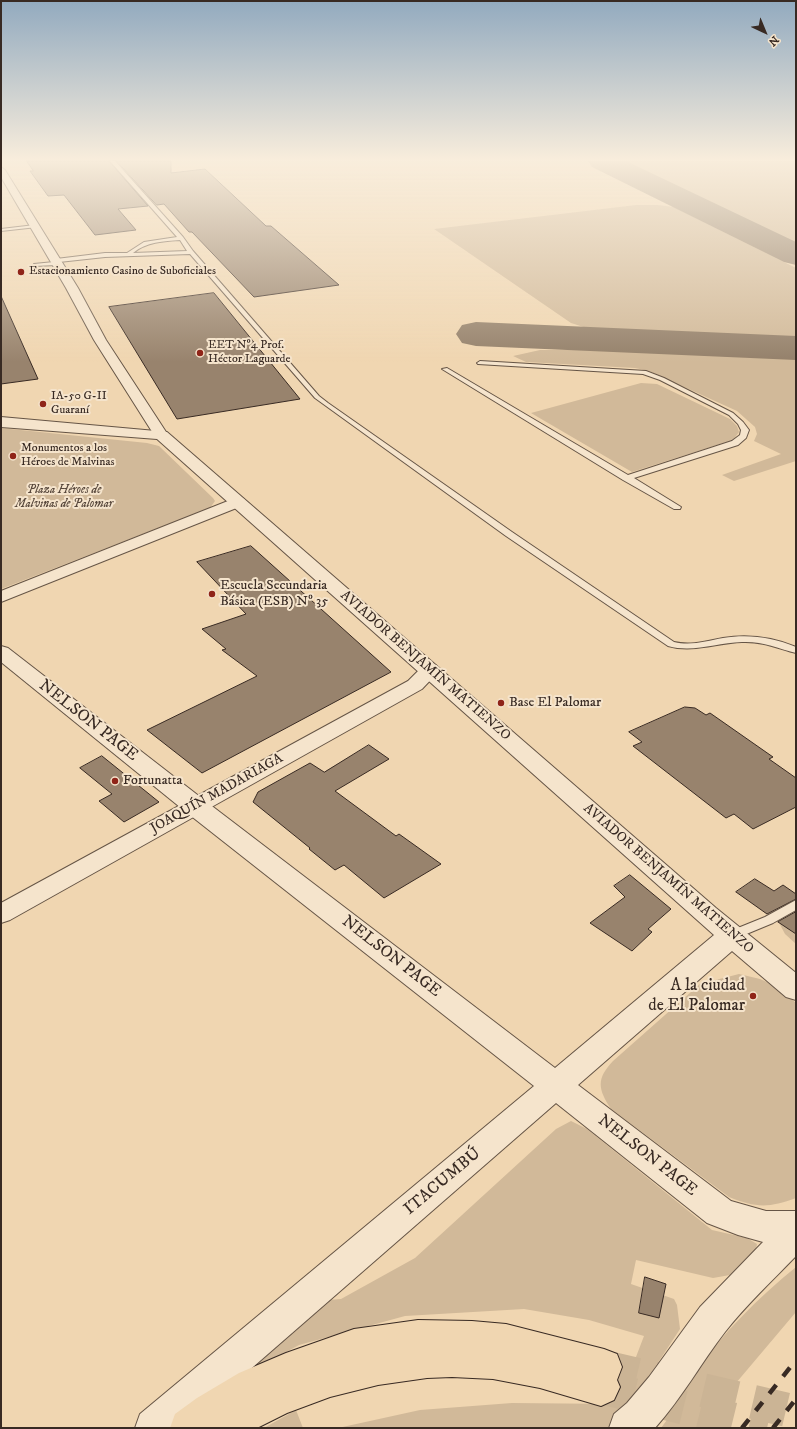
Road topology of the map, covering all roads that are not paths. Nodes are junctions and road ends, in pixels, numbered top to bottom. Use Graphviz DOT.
graph roads {
  1 [pos="21,228"];
  2 [pos="36,228"];
  3 [pos="171,228"];
  4 [pos="1,230"];
  5 [pos="180,238"];
  6 [pos="191,252"];
  7 [pos="129,254"];
  8 [pos="56,262"];
  9 [pos="36,265"];
  10 [pos="480,363"];
  11 [pos="445,369"];
  12 [pos="1,422"];
  13 [pos="161,435"];
  14 [pos="626,478"];
  15 [pos="238,502"];
  16 [pos="676,507"];
  17 [pos="1,597"];
  18 [pos="796,650"];
  19 [pos="1,652"];
  20 [pos="430,670"];
  21 [pos="196,806"];
  22 [pos="796,904"];
  23 [pos="1,914"];
  24 [pos="732,935"];
  25 [pos="796,989"];
  26 [pos="556,1085"];
  27 [pos="796,1227"];
  28 [pos="796,1233"];
  29 [pos="154,1428"];
  30 [pos="189,1428"];
  31 [pos="225,1428"];
  32 [pos="628,1428"];
  1 -- 4 [label="lane"];
  2 -- 8 [label="street, AVIADOR BENJAMÍN MATIENZO"];
  3 -- 5 [label="lane"];
  5 -- 6 [label="lane"];
  5 -- 7 [label="lane"];
  6 -- 7 [label="lane"];
  6 -- 18 [label="lane"];
  7 -- 8 [label="lane"];
  8 -- 9 [label="lane"];
  8 -- 13 [label="street, AVIADOR BENJAMÍN MATIENZO"];
  10 -- 14 [label="lane"];
  11 -- 14 [label="lane"];
  12 -- 13 [label="street"];
  13 -- 15 [label="street, AVIADOR BENJAMÍN MATIENZO"];
  14 -- 16 [label="lane"];
  15 -- 17 [label="street"];
  15 -- 20 [label="street, AVIADOR BENJAMÍN MATIENZO"];
  19 -- 21 [label="street, NELSON PAGE"];
  20 -- 21 [label="street, JOAQUÍN MADARIAGA"];
  20 -- 24 [label="street, AVIADOR BENJAMÍN MATIENZO"];
  21 -- 23 [label="street, JOAQUÍN MADARIAGA"];
  21 -- 26 [label="street, NELSON PAGE"];
  22 -- 24 [label="lane"];
  24 -- 25 [label="street, AVIADOR BENJAMÍN MATIENZO"];
  24 -- 26 [label="street, ITACUMBÚ"];
  26 -- 27 [label="street, NELSON PAGE"];
  26 -- 29 [label="street, ITACUMBÚ"];
  28 -- 32 [label="street"];
  30 -- 31 [label="main road"];
}
